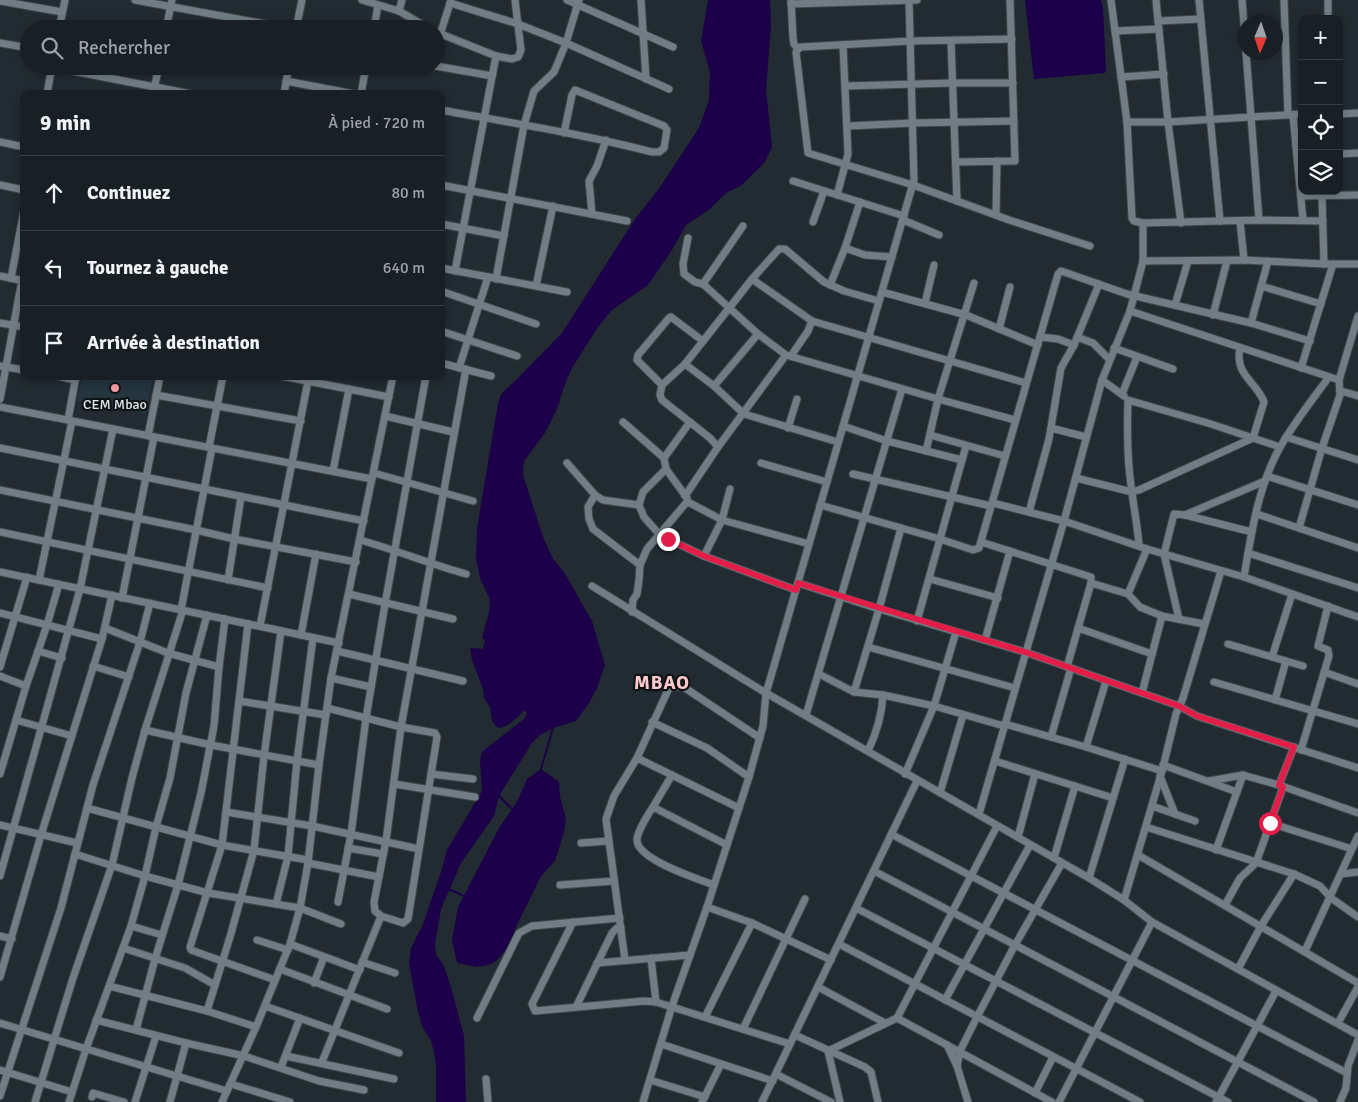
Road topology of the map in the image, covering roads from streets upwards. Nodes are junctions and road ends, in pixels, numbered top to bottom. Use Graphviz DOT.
graph roads {
  1 [pos="65,0"];
  2 [pos="135,0"];
  3 [pos="302,0"];
  4 [pos="362,0"];
  5 [pos="402,0"];
  6 [pos="515,0"];
  7 [pos="567,0"];
  8 [pos="641,0"];
  9 [pos="908,0"];
  10 [pos="917,0"];
  11 [pos="1010,0"];
  12 [pos="1111,0"];
  13 [pos="1156,0"];
  14 [pos="1199,0"];
  15 [pos="1242,0"];
  16 [pos="1284,0"];
  17 [pos="1328,0"];
  18 [pos="0,1"];
  19 [pos="865,1"];
  20 [pos="451,2"];
  21 [pos="578,2"];
  22 [pos="791,2"];
  23 [pos="171,3"];
  24 [pos="378,5"];
  25 [pos="399,11"];
  26 [pos="62,12"];
  27 [pos="1243,15"];
  28 [pos="1328,15"];
  29 [pos="1200,19"];
  30 [pos="60,20"];
  31 [pos="168,20"];
  32 [pos="252,20"];
  33 [pos="297,20"];
  34 [pos="376,20"];
  35 [pos="411,20"];
  36 [pos="444,20"];
  37 [pos="518,24"];
  38 [pos="1159,25"];
  39 [pos="1115,31"];
  40 [pos="642,33"];
  41 [pos="445,37"];
  42 [pos="1012,39"];
  43 [pos="911,41"];
  44 [pos="951,41"];
  45 [pos="0,43"];
  46 [pos="566,43"];
  47 [pos="843,45"];
  48 [pos="20,46"];
  49 [pos="673,47"];
  50 [pos="798,48"];
  51 [pos="496,56"];
  52 [pos="1247,60"];
  53 [pos="445,68"];
  54 [pos="1164,74"];
  55 [pos="51,75"];
  56 [pos="87,75"];
  57 [pos="157,75"];
  58 [pos="287,75"];
  59 [pos="364,75"];
  60 [pos="492,76"];
  61 [pos="1120,78"];
  62 [pos="646,79"];
  63 [pos="286,81"];
  64 [pos="952,83"];
  65 [pos="1013,83"];
  66 [pos="912,84"];
  67 [pos="846,86"];
  68 [pos="669,89"];
  69 [pos="48,90"];
  70 [pos="154,90"];
  71 [pos="285,90"];
  72 [pos="333,90"];
  73 [pos="362,90"];
  74 [pos="445,111"];
  75 [pos="1358,113"];
  76 [pos="1298,114"];
  77 [pos="1343,114"];
  78 [pos="1291,115"];
  79 [pos="1250,117"];
  80 [pos="484,118"];
  81 [pos="1209,119"];
  82 [pos="1014,121"];
  83 [pos="954,122"];
  84 [pos="1128,122"];
  85 [pos="1168,122"];
  86 [pos="913,123"];
  87 [pos="524,125"];
  88 [pos="848,126"];
  89 [pos="564,132"];
  90 [pos="606,140"];
  91 [pos="0,142"];
  92 [pos="20,146"];
  93 [pos="1299,150"];
  94 [pos="1358,153"];
  95 [pos="1343,154"];
  96 [pos="956,162"];
  97 [pos="998,162"];
  98 [pos="845,164"];
  99 [pos="793,182"];
  100 [pos="0,185"];
  101 [pos="913,185"];
  102 [pos="445,186"];
  103 [pos="20,189"];
  104 [pos="470,190"];
  105 [pos="824,191"];
  106 [pos="837,195"];
  107 [pos="1358,195"];
  108 [pos="1302,196"];
  109 [pos="1322,197"];
  110 [pos="511,198"];
  111 [pos="957,201"];
  112 [pos="860,202"];
  113 [pos="553,206"];
  114 [pos="592,214"];
  115 [pos="996,214"];
  116 [pos="903,218"];
  117 [pos="1259,220"];
  118 [pos="1303,220"];
  119 [pos="627,221"];
  120 [pos="1220,221"];
  121 [pos="1240,221"];
  122 [pos="1323,221"];
  123 [pos="813,222"];
  124 [pos="1181,222"];
  125 [pos="1143,223"];
  126 [pos="445,225"];
  127 [pos="743,226"];
  128 [pos="463,228"];
  129 [pos="939,235"];
  130 [pos="504,236"];
  131 [pos="688,238"];
  132 [pos="20,240"];
  133 [pos="1090,246"];
  134 [pos="845,248"];
  135 [pos="892,257"];
  136 [pos="1244,260"];
  137 [pos="1143,261"];
  138 [pos="1188,261"];
  139 [pos="1227,261"];
  140 [pos="1268,261"];
  141 [pos="1324,264"];
  142 [pos="1333,264"];
  143 [pos="1358,264"];
  144 [pos="934,265"];
  145 [pos="445,269"];
  146 [pos="455,271"];
  147 [pos="0,276"];
  148 [pos="488,277"];
  149 [pos="11,278"];
  150 [pos="496,279"];
  151 [pos="752,279"];
  152 [pos="20,280"];
  153 [pos="974,283"];
  154 [pos="702,284"];
  155 [pos="1099,284"];
  156 [pos="830,285"];
  157 [pos="536,286"];
  158 [pos="1262,286"];
  159 [pos="1010,287"];
  160 [pos="445,292"];
  161 [pos="566,292"];
  162 [pos="882,292"];
  163 [pos="20,295"];
  164 [pos="1134,296"];
  165 [pos="879,301"];
  166 [pos="925,303"];
  167 [pos="480,304"];
  168 [pos="1321,304"];
  169 [pos="1175,305"];
  170 [pos="729,307"];
  171 [pos="1130,311"];
  172 [pos="966,315"];
  173 [pos="1214,315"];
  174 [pos="1358,316"];
  175 [pos="812,321"];
  176 [pos="0,323"];
  177 [pos="536,324"];
  178 [pos="1251,324"];
  179 [pos="14,325"];
  180 [pos="20,326"];
  181 [pos="999,329"];
  182 [pos="445,331"];
  183 [pos="758,334"];
  184 [pos="1040,336"];
  185 [pos="1077,337"];
  186 [pos="868,338"];
  187 [pos="468,340"];
  188 [pos="704,341"];
  189 [pos="1310,341"];
  190 [pos="1038,345"];
  191 [pos="1074,345"];
  192 [pos="1114,348"];
  193 [pos="1240,348"];
  194 [pos="788,355"];
  195 [pos="517,356"];
  196 [pos="1137,357"];
  197 [pos="1109,359"];
  198 [pos="949,362"];
  199 [pos="445,364"];
  200 [pos="685,364"];
  201 [pos="3,366"];
  202 [pos="462,368"];
  203 [pos="1301,368"];
  204 [pos="20,369"];
  205 [pos="1173,369"];
  206 [pos="858,375"];
  207 [pos="492,376"];
  208 [pos="1329,377"];
  209 [pos="76,380"];
  210 [pos="159,380"];
  211 [pos="222,380"];
  212 [pos="309,380"];
  213 [pos="313,380"];
  214 [pos="392,380"];
  215 [pos="425,380"];
  216 [pos="1102,380"];
  217 [pos="1339,380"];
  218 [pos="1026,383"];
  219 [pos="662,386"];
  220 [pos="714,386"];
  221 [pos="349,389"];
  222 [pos="902,389"];
  223 [pos="1341,391"];
  224 [pos="156,395"];
  225 [pos="1358,396"];
  226 [pos="389,397"];
  227 [pos="1125,397"];
  228 [pos="0,399"];
  229 [pos="797,399"];
  230 [pos="938,400"];
  231 [pos="217,407"];
  232 [pos="0,408"];
  233 [pos="744,414"];
  234 [pos="385,416"];
  235 [pos="1015,420"];
  236 [pos="70,421"];
  237 [pos="300,421"];
  238 [pos="623,422"];
  239 [pos="690,422"];
  240 [pos="416,423"];
  241 [pos="843,426"];
  242 [pos="788,428"];
  243 [pos="1051,428"];
  244 [pos="113,429"];
  245 [pos="453,432"];
  246 [pos="930,435"];
  247 [pos="151,436"];
  248 [pos="1086,437"];
  249 [pos="1286,437"];
  250 [pos="1253,438"];
  251 [pos="887,441"];
  252 [pos="838,442"];
  253 [pos="966,446"];
  254 [pos="718,447"];
  255 [pos="1280,447"];
  256 [pos="0,448"];
  257 [pos="211,448"];
  258 [pos="1322,448"];
  259 [pos="926,451"];
  260 [pos="1006,456"];
  261 [pos="664,458"];
  262 [pos="962,460"];
  263 [pos="1358,460"];
  264 [pos="64,461"];
  265 [pos="292,463"];
  266 [pos="567,463"];
  267 [pos="761,463"];
  268 [pos="105,469"];
  269 [pos="666,469"];
  270 [pos="333,471"];
  271 [pos="853,474"];
  272 [pos="373,476"];
  273 [pos="146,477"];
  274 [pos="876,478"];
  275 [pos="1076,478"];
  276 [pos="1266,478"];
  277 [pos="408,481"];
  278 [pos="827,482"];
  279 [pos="204,489"];
  280 [pos="730,489"];
  281 [pos="1310,489"];
  282 [pos="0,490"];
  283 [pos="444,492"];
  284 [pos="1132,492"];
  285 [pos="594,495"];
  286 [pos="685,496"];
  287 [pos="241,497"];
  288 [pos="953,498"];
  289 [pos="473,501"];
  290 [pos="55,502"];
  291 [pos="690,503"];
  292 [pos="284,505"];
  293 [pos="639,505"];
  294 [pos="820,505"];
  295 [pos="992,505"];
  296 [pos="1358,505"];
  297 [pos="96,510"];
  298 [pos="1029,512"];
  299 [pos="1257,514"];
  300 [pos="1185,515"];
  301 [pos="138,518"];
  302 [pos="864,518"];
  303 [pos="722,520"];
  304 [pos="364,521"];
  305 [pos="1064,521"];
  306 [pos="901,528"];
  307 [pos="1299,528"];
  308 [pos="196,530"];
  309 [pos="0,532"];
  310 [pos="1252,532"];
  311 [pos="659,534"];
  312 [pos="234,539"];
  313 [pos="940,539"];
  314 [pos="360,540"];
  315 [pos="47,542"];
  316 [pos="981,542"];
  317 [pos="808,544"];
  318 [pos="276,546"];
  319 [pos="1139,546"];
  320 [pos="1358,548"];
  321 [pos="394,549"];
  322 [pos="1147,549"];
  323 [pos="88,551"];
  324 [pos="1010,551"];
  325 [pos="1248,553"];
  326 [pos="316,554"];
  327 [pos="1164,554"];
  328 [pos="704,556"];
  329 [pos="130,559"];
  330 [pos="356,562"];
  331 [pos="431,564"];
  332 [pos="1051,564"];
  333 [pos="640,565"];
  334 [pos="1221,570"];
  335 [pos="0,572"];
  336 [pos="188,572"];
  337 [pos="466,574"];
  338 [pos="27,578"];
  339 [pos="1244,578"];
  340 [pos="930,579"];
  341 [pos="39,580"];
  342 [pos="228,580"];
  343 [pos="1091,583"];
  344 [pos="59,584"];
  345 [pos="592,586"];
  346 [pos="797,587"];
  347 [pos="268,588"];
  348 [pos="1358,588"];
  349 [pos="80,589"];
  350 [pos="349,594"];
  351 [pos="1128,594"];
  352 [pos="1292,594"];
  353 [pos="112,596"];
  354 [pos="841,597"];
  355 [pos="122,598"];
  356 [pos="998,598"];
  357 [pos="150,604"];
  358 [pos="385,604"];
  359 [pos="1328,606"];
  360 [pos="1358,607"];
  361 [pos="879,609"];
  362 [pos="182,610"];
  363 [pos="632,612"];
  364 [pos="0,613"];
  365 [pos="421,613"];
  366 [pos="207,615"];
  367 [pos="1162,616"];
  368 [pos="1357,616"];
  369 [pos="15,617"];
  370 [pos="1179,618"];
  371 [pos="225,619"];
  372 [pos="453,619"];
  373 [pos="917,621"];
  374 [pos="248,624"];
  375 [pos="1204,624"];
  376 [pos="47,625"];
  377 [pos="260,626"];
  378 [pos="105,628"];
  379 [pos="1078,628"];
  380 [pos="70,630"];
  381 [pos="281,631"];
  382 [pos="956,632"];
  383 [pos="301,635"];
  384 [pos="313,638"];
  385 [pos="102,639"];
  386 [pos="985,640"];
  387 [pos="140,642"];
  388 [pos="339,643"];
  389 [pos="1228,644"];
  390 [pos="868,647"];
  391 [pos="38,651"];
  392 [pos="337,652"];
  393 [pos="1025,652"];
  394 [pos="168,653"];
  395 [pos="1152,654"];
  396 [pos="1272,657"];
  397 [pos="62,658"];
  398 [pos="194,659"];
  399 [pos="375,661"];
  400 [pos="1286,661"];
  401 [pos="93,666"];
  402 [pos="1303,666"];
  403 [pos="0,667"];
  404 [pos="219,667"];
  405 [pos="945,668"];
  406 [pos="1069,668"];
  407 [pos="412,669"];
  408 [pos="1324,672"];
  409 [pos="819,674"];
  410 [pos="0,676"];
  411 [pos="128,677"];
  412 [pos="331,678"];
  413 [pos="463,681"];
  414 [pos="1106,681"];
  415 [pos="1214,682"];
  416 [pos="1358,684"];
  417 [pos="26,686"];
  418 [pos="371,687"];
  419 [pos="1015,688"];
  420 [pos="854,692"];
  421 [pos="1142,693"];
  422 [pos="766,694"];
  423 [pos="883,695"];
  424 [pos="1275,700"];
  425 [pos="239,701"];
  426 [pos="271,705"];
  427 [pos="934,706"];
  428 [pos="1179,706"];
  429 [pos="304,711"];
  430 [pos="327,711"];
  431 [pos="1312,711"];
  432 [pos="806,715"];
  433 [pos="963,715"];
  434 [pos="366,718"];
  435 [pos="16,720"];
  436 [pos="652,722"];
  437 [pos="1358,724"];
  438 [pos="1005,725"];
  439 [pos="43,727"];
  440 [pos="401,727"];
  441 [pos="145,730"];
  442 [pos="72,736"];
  443 [pos="1050,737"];
  444 [pos="177,738"];
  445 [pos="760,738"];
  446 [pos="211,745"];
  447 [pos="1086,747"];
  448 [pos="1297,748"];
  449 [pos="233,749"];
  450 [pos="868,751"];
  451 [pos="264,756"];
  452 [pos="637,758"];
  453 [pos="1125,759"];
  454 [pos="297,761"];
  455 [pos="995,762"];
  456 [pos="319,765"];
  457 [pos="1358,768"];
  458 [pos="1162,771"];
  459 [pos="0,774"];
  460 [pos="431,774"];
  461 [pos="905,774"];
  462 [pos="1035,774"];
  463 [pos="672,775"];
  464 [pos="1243,775"];
  465 [pos="749,777"];
  466 [pos="473,779"];
  467 [pos="1209,780"];
  468 [pos="917,781"];
  469 [pos="394,784"];
  470 [pos="1075,786"];
  471 [pos="1281,786"];
  472 [pos="429,790"];
  473 [pos="1237,792"];
  474 [pos="940,793"];
  475 [pos="475,797"];
  476 [pos="1113,798"];
  477 [pos="1152,806"];
  478 [pos="653,807"];
  479 [pos="86,808"];
  480 [pos="739,808"];
  481 [pos="226,812"];
  482 [pos="1358,813"];
  483 [pos="979,814"];
  484 [pos="1175,814"];
  485 [pos="124,817"];
  486 [pos="258,818"];
  487 [pos="1195,821"];
  488 [pos="292,822"];
  489 [pos="1270,823"];
  490 [pos="0,825"];
  491 [pos="312,826"];
  492 [pos="997,826"];
  493 [pos="156,827"];
  494 [pos="1146,827"];
  495 [pos="14,829"];
  496 [pos="351,834"];
  497 [pos="892,834"];
  498 [pos="41,835"];
  499 [pos="1358,836"];
  500 [pos="191,838"];
  501 [pos="1018,838"];
  502 [pos="386,841"];
  503 [pos="608,841"];
  504 [pos="77,843"];
  505 [pos="582,843"];
  506 [pos="222,845"];
  507 [pos="728,845"];
  508 [pos="1030,845"];
  509 [pos="348,848"];
  510 [pos="419,849"];
  511 [pos="1352,849"];
  512 [pos="254,850"];
  513 [pos="1216,850"];
  514 [pos="75,854"];
  515 [pos="383,854"];
  516 [pos="1138,855"];
  517 [pos="288,856"];
  518 [pos="1054,858"];
  519 [pos="308,862"];
  520 [pos="1062,863"];
  521 [pos="1256,863"];
  522 [pos="112,865"];
  523 [pos="344,870"];
  524 [pos="874,871"];
  525 [pos="1358,872"];
  526 [pos="1294,874"];
  527 [pos="1341,874"];
  528 [pos="0,876"];
  529 [pos="145,876"];
  530 [pos="971,876"];
  531 [pos="379,877"];
  532 [pos="1089,878"];
  533 [pos="614,881"];
  534 [pos="178,885"];
  535 [pos="560,885"];
  536 [pos="714,885"];
  537 [pos="1004,892"];
  538 [pos="208,893"];
  539 [pos="240,898"];
  540 [pos="1331,898"];
  541 [pos="805,899"];
  542 [pos="1124,900"];
  543 [pos="338,902"];
  544 [pos="276,904"];
  545 [pos="707,906"];
  546 [pos="1225,906"];
  547 [pos="300,908"];
  548 [pos="856,908"];
  549 [pos="1035,910"];
  550 [pos="952,912"];
  551 [pos="382,916"];
  552 [pos="620,918"];
  553 [pos="1358,918"];
  554 [pos="572,922"];
  555 [pos="752,922"];
  556 [pos="1152,922"];
  557 [pos="341,924"];
  558 [pos="130,926"];
  559 [pos="1262,926"];
  560 [pos="621,928"];
  561 [pos="984,929"];
  562 [pos="162,935"];
  563 [pos="0,936"];
  564 [pos="786,938"];
  565 [pos="12,939"];
  566 [pos="258,940"];
  567 [pos="838,944"];
  568 [pos="1015,946"];
  569 [pos="289,947"];
  570 [pos="123,948"];
  571 [pos="933,948"];
  572 [pos="1305,951"];
  573 [pos="690,955"];
  574 [pos="324,957"];
  575 [pos="651,958"];
  576 [pos="155,959"];
  577 [pos="626,960"];
  578 [pos="831,960"];
  579 [pos="1132,961"];
  580 [pos="222,962"];
  581 [pos="598,963"];
  582 [pos="965,965"];
  583 [pos="361,966"];
  584 [pos="280,969"];
  585 [pos="1238,969"];
  586 [pos="395,973"];
  587 [pos="0,977"];
  588 [pos="275,980"];
  589 [pos="996,981"];
  590 [pos="314,983"];
  591 [pos="1358,983"];
  592 [pos="914,984"];
  593 [pos="215,985"];
  594 [pos="109,986"];
  595 [pos="818,987"];
  596 [pos="1358,987"];
  597 [pos="1276,991"];
  598 [pos="145,995"];
  599 [pos="350,996"];
  600 [pos="1114,997"];
  601 [pos="946,1000"];
  602 [pos="656,1002"];
  603 [pos="265,1006"];
  604 [pos="672,1006"];
  605 [pos="576,1007"];
  606 [pos="387,1009"];
  607 [pos="207,1012"];
  608 [pos="977,1016"];
  609 [pos="705,1017"];
  610 [pos="300,1018"];
  611 [pos="477,1018"];
  612 [pos="897,1018"];
  613 [pos="96,1020"];
  614 [pos="885,1022"];
  615 [pos="0,1023"];
  616 [pos="1338,1023"];
  617 [pos="1256,1026"];
  618 [pos="256,1027"];
  619 [pos="743,1029"];
  620 [pos="23,1030"];
  621 [pos="136,1030"];
  622 [pos="335,1030"];
  623 [pos="1095,1033"];
  624 [pos="795,1035"];
  625 [pos="1358,1035"];
  626 [pos="156,1036"];
  627 [pos="55,1040"];
  628 [pos="1358,1040"];
  629 [pos="186,1043"];
  630 [pos="661,1044"];
  631 [pos="790,1044"];
  632 [pos="947,1045"];
  633 [pos="86,1049"];
  634 [pos="828,1051"];
  635 [pos="960,1051"];
  636 [pos="399,1053"];
  637 [pos="244,1056"];
  638 [pos="286,1056"];
  639 [pos="1053,1057"];
  640 [pos="322,1062"];
  641 [pos="1237,1062"];
  642 [pos="721,1064"];
  643 [pos="957,1066"];
  644 [pos="146,1067"];
  645 [pos="281,1067"];
  646 [pos="1076,1069"];
  647 [pos="0,1070"];
  648 [pos="8,1072"];
  649 [pos="1347,1074"];
  650 [pos="177,1076"];
  651 [pos="774,1077"];
  652 [pos="394,1079"];
  653 [pos="486,1079"];
  654 [pos="650,1080"];
  655 [pos="41,1082"];
  656 [pos="229,1087"];
  657 [pos="364,1090"];
  658 [pos="72,1092"];
  659 [pos="1035,1093"];
  660 [pos="0,1096"];
  661 [pos="92,1097"];
  662 [pos="703,1099"];
  663 [pos="1130,1100"];
  664 [pos="1218,1100"];
  665 [pos="35,1102"];
  666 [pos="69,1102"];
  667 [pos="124,1102"];
  668 [pos="135,1102"];
  669 [pos="170,1102"];
  670 [pos="222,1102"];
  671 [pos="290,1102"];
  672 [pos="488,1102"];
  673 [pos="642,1102"];
  674 [pos="762,1102"];
  675 [pos="831,1102"];
  676 [pos="840,1102"];
  677 [pos="878,1102"];
  678 [pos="968,1102"];
  679 [pos="1052,1102"];
  680 [pos="1059,1102"];
  681 [pos="1140,1102"];
  682 [pos="1228,1102"];
  683 [pos="1314,1102"];
  684 [pos="1340,1102"];
  1 -- 26 [label="street"];
  2 -- 23 [label="street"];
  3 -- 33 [label="street"];
  4 -- 24 [label="street"];
  5 -- 25 [label="street"];
  6 -- 37 [label="street"];
  7 -- 21 [label="street"];
  8 -- 40 [label="street"];
  9 -- 10 [label="street"];
  9 -- 19 [label="street"];
  9 -- 43 [label="street"];
  11 -- 42 [label="street"];
  12 -- 39 [label="street"];
  13 -- 38 [label="street"];
  14 -- 29 [label="street"];
  15 -- 27 [label="street"];
  16 -- 78 [label="street"];
  17 -- 28 [label="street"];
  18 -- 26 [label="street"];
  19 -- 22 [label="street"];
  20 -- 36 [label="street"];
  20 -- 37 [label="street"];
  21 -- 40 [label="street"];
  21 -- 46 [label="street"];
  22 -- 50 [label="street"];
  23 -- 31 [label="street"];
  23 -- 32 [label="street"];
  24 -- 25 [label="street"];
  24 -- 34 [label="street"];
  25 -- 35 [label="street"];
  26 -- 30 [label="street"];
  29 -- 38 [label="street"];
  29 -- 81 [label="street"];
  37 -- 46 [label="street"];
  37 -- 51 [label="street"];
  38 -- 39 [label="street"];
  38 -- 54 [label="street"];
  39 -- 61 [label="street"];
  40 -- 49 [label="street"];
  40 -- 62 [label="street"];
  41 -- 51 [label="street"];
  42 -- 44 [label="street"];
  42 -- 65 [label="street"];
  43 -- 44 [label="street"];
  43 -- 47 [label="street"];
  43 -- 66 [label="street"];
  44 -- 64 [label="street"];
  45 -- 48 [label="street"];
  46 -- 62 [label="street"];
  46 -- 87 [label="street"];
  47 -- 50 [label="street"];
  47 -- 67 [label="street"];
  50 -- 98 [label="street"];
  51 -- 60 [label="street"];
  52 -- 79 [label="street"];
  53 -- 60 [label="street"];
  54 -- 61 [label="street"];
  54 -- 85 [label="street"];
  55 -- 69 [label="street"];
  56 -- 70 [label="street"];
  57 -- 70 [label="street"];
  58 -- 63 [label="street"];
  59 -- 73 [label="street"];
  60 -- 80 [label="street"];
  61 -- 84 [label="street"];
  62 -- 68 [label="street"];
  63 -- 71 [label="street"];
  63 -- 72 [label="street"];
  64 -- 65 [label="street"];
  64 -- 66 [label="street"];
  64 -- 83 [label="street"];
  65 -- 82 [label="street"];
  66 -- 67 [label="street"];
  66 -- 86 [label="street"];
  67 -- 88 [label="street"];
  74 -- 80 [label="street"];
  75 -- 77 [label="street"];
  76 -- 78 [label="street"];
  78 -- 79 [label="street"];
  78 -- 93 [label="street"];
  79 -- 81 [label="street"];
  79 -- 117 [label="street"];
  80 -- 87 [label="street"];
  80 -- 104 [label="street"];
  81 -- 85 [label="street"];
  81 -- 120 [label="street"];
  82 -- 83 [label="street"];
  82 -- 97 [label="street"];
  83 -- 86 [label="street"];
  83 -- 96 [label="street"];
  84 -- 85 [label="street"];
  84 -- 125 [label="street"];
  85 -- 124 [label="street"];
  86 -- 88 [label="street"];
  86 -- 101 [label="street"];
  87 -- 89 [label="street"];
  87 -- 110 [label="street"];
  88 -- 98 [label="street"];
  89 -- 90 [label="street"];
  89 -- 90 [label="street"];
  90 -- 114 [label="street"];
  91 -- 92 [label="street"];
  94 -- 95 [label="street"];
  96 -- 97 [label="street"];
  96 -- 111 [label="street"];
  97 -- 115 [label="street"];
  98 -- 101 [label="street"];
  98 -- 106 [label="street"];
  99 -- 105 [label="street"];
  100 -- 103 [label="street"];
  101 -- 111 [label="street"];
  101 -- 116 [label="street"];
  102 -- 104 [label="street"];
  104 -- 110 [label="street"];
  104 -- 128 [label="street"];
  105 -- 106 [label="street"];
  105 -- 123 [label="street"];
  106 -- 112 [label="street"];
  107 -- 109 [label="street"];
  108 -- 109 [label="street"];
  108 -- 118 [label="street"];
  109 -- 122 [label="street"];
  110 -- 113 [label="street"];
  110 -- 130 [label="street"];
  111 -- 115 [label="street"];
  112 -- 116 [label="street"];
  112 -- 134 [label="street"];
  113 -- 114 [label="street"];
  113 -- 157 [label="street"];
  114 -- 119 [label="street"];
  115 -- 133 [label="street"];
  116 -- 129 [label="street"];
  116 -- 135 [label="street"];
  117 -- 118 [label="street"];
  117 -- 121 [label="street"];
  118 -- 122 [label="street"];
  120 -- 121 [label="street"];
  120 -- 124 [label="street"];
  121 -- 136 [label="street"];
  122 -- 141 [label="street"];
  124 -- 125 [label="street"];
  125 -- 137 [label="street"];
  126 -- 128 [label="street"];
  127 -- 154 [label="street"];
  128 -- 130 [label="street"];
  128 -- 146 [label="street"];
  130 -- 150 [label="street"];
  131 -- 154 [label="street"];
  132 -- 149 [label="street"];
  134 -- 135 [label="street"];
  134 -- 156 [label="street"];
  135 -- 162 [label="street"];
  136 -- 139 [label="street"];
  136 -- 140 [label="street"];
  137 -- 138 [label="street"];
  137 -- 164 [label="street"];
  138 -- 139 [label="street"];
  138 -- 169 [label="street"];
  139 -- 173 [label="street"];
  140 -- 141 [label="street"];
  140 -- 158 [label="street"];
  141 -- 142 [label="street"];
  142 -- 143 [label="street"];
  142 -- 168 [label="street"];
  144 -- 166 [label="street"];
  145 -- 146 [label="street"];
  146 -- 148 [label="street"];
  147 -- 149 [label="street"];
  148 -- 150 [label="street"];
  148 -- 167 [label="street"];
  149 -- 152 [label="street"];
  150 -- 157 [label="street"];
  151 -- 156 [label="street"];
  151 -- 170 [label="street"];
  151 -- 175 [label="street"];
  153 -- 172 [label="street"];
  154 -- 170 [label="street"];
  155 -- 164 [label="street"];
  155 -- 184 [label="street"];
  155 -- 185 [label="street"];
  156 -- 165 [label="street"];
  157 -- 161 [label="street"];
  158 -- 168 [label="street"];
  158 -- 178 [label="street"];
  159 -- 181 [label="street"];
  160 -- 167 [label="street"];
  162 -- 165 [label="street"];
  162 -- 166 [label="street"];
  163 -- 179 [label="street"];
  164 -- 169 [label="street"];
  164 -- 171 [label="street"];
  165 -- 186 [label="street"];
  166 -- 172 [label="street"];
  167 -- 177 [label="street"];
  167 -- 187 [label="street"];
  168 -- 189 [label="street"];
  169 -- 173 [label="street"];
  170 -- 183 [label="street"];
  170 -- 188 [label="street"];
  171 -- 192 [label="street"];
  171 -- 193 [label="street"];
  172 -- 181 [label="street"];
  172 -- 198 [label="street"];
  173 -- 178 [label="street"];
  174 -- 217 [label="street"];
  175 -- 186 [label="street"];
  175 -- 194 [label="street"];
  176 -- 179 [label="street"];
  178 -- 189 [label="street"];
  179 -- 180 [label="street"];
  179 -- 201 [label="street"];
  181 -- 190 [label="street"];
  182 -- 187 [label="street"];
  183 -- 194 [label="street"];
  183 -- 220 [label="street"];
  184 -- 190 [label="street"];
  184 -- 191 [label="street"];
  185 -- 191 [label="street"];
  185 -- 197 [label="street"];
  186 -- 198 [label="street"];
  186 -- 206 [label="street"];
  187 -- 195 [label="street"];
  187 -- 202 [label="street"];
  188 -- 200 [label="street"];
  188 -- 219 [label="street"];
  189 -- 203 [label="street"];
  190 -- 218 [label="street"];
  191 -- 243 [label="street"];
  192 -- 196 [label="street"];
  192 -- 197 [label="street"];
  193 -- 203 [label="street"];
  193 -- 250 [label="street"];
  194 -- 206 [label="street"];
  194 -- 233 [label="street"];
  196 -- 205 [label="street"];
  196 -- 227 [label="street"];
  197 -- 216 [label="street"];
  198 -- 218 [label="street"];
  198 -- 230 [label="street"];
  199 -- 202 [label="street"];
  200 -- 219 [label="street"];
  200 -- 220 [label="street"];
  201 -- 204 [label="street"];
  201 -- 228 [label="street"];
  202 -- 207 [label="street"];
  202 -- 245 [label="street"];
  203 -- 208 [label="street"];
  206 -- 222 [label="street"];
  206 -- 241 [label="street"];
  208 -- 217 [label="street"];
  208 -- 249 [label="street"];
  209 -- 236 [label="street"];
  210 -- 224 [label="street"];
  211 -- 231 [label="street"];
  212 -- 237 [label="street"];
  213 -- 221 [label="street"];
  214 -- 226 [label="street"];
  215 -- 240 [label="street"];
  216 -- 227 [label="street"];
  216 -- 248 [label="street"];
  217 -- 223 [label="street"];
  218 -- 235 [label="street"];
  219 -- 239 [label="street"];
  220 -- 233 [label="street"];
  221 -- 226 [label="street"];
  221 -- 270 [label="street"];
  222 -- 230 [label="street"];
  222 -- 251 [label="street"];
  223 -- 225 [label="street"];
  223 -- 258 [label="street"];
  224 -- 231 [label="street"];
  224 -- 247 [label="street"];
  226 -- 234 [label="street"];
  227 -- 250 [label="street"];
  227 -- 284 [label="street"];
  229 -- 242 [label="street"];
  230 -- 235 [label="street"];
  230 -- 246 [label="street"];
  231 -- 237 [label="street"];
  231 -- 257 [label="street"];
  232 -- 236 [label="street"];
  233 -- 242 [label="street"];
  233 -- 254 [label="street"];
  234 -- 240 [label="street"];
  234 -- 272 [label="street"];
  235 -- 260 [label="street"];
  236 -- 244 [label="street"];
  236 -- 264 [label="street"];
  237 -- 265 [label="street"];
  238 -- 261 [label="street"];
  239 -- 254 [label="street"];
  239 -- 261 [label="street"];
  240 -- 245 [label="street"];
  240 -- 277 [label="street"];
  241 -- 251 [label="street"];
  241 -- 252 [label="street"];
  242 -- 252 [label="street"];
  243 -- 248 [label="street"];
  243 -- 298 [label="street"];
  244 -- 247 [label="street"];
  244 -- 268 [label="street"];
  245 -- 283 [label="street"];
  246 -- 253 [label="street"];
  246 -- 259 [label="street"];
  247 -- 257 [label="street"];
  247 -- 273 [label="street"];
  248 -- 275 [label="street"];
  249 -- 255 [label="street"];
  249 -- 258 [label="street"];
  250 -- 255 [label="street"];
  250 -- 284 [label="street"];
  251 -- 259 [label="street"];
  251 -- 274 [label="street"];
  252 -- 278 [label="street"];
  253 -- 260 [label="street"];
  253 -- 262 [label="street"];
  254 -- 286 [label="street"];
  255 -- 276 [label="street"];
  256 -- 264 [label="street"];
  257 -- 265 [label="street"];
  257 -- 279 [label="street"];
  258 -- 263 [label="street"];
  258 -- 281 [label="street"];
  259 -- 262 [label="street"];
  260 -- 295 [label="street"];
  261 -- 269 [label="street"];
  262 -- 288 [label="street"];
  264 -- 268 [label="street"];
  264 -- 290 [label="street"];
  265 -- 270 [label="street"];
  265 -- 292 [label="street"];
  266 -- 285 [label="street"];
  267 -- 278 [label="street"];
  268 -- 273 [label="street"];
  268 -- 297 [label="street"];
  269 -- 286 [label="street"];
  269 -- 293 [label="street"];
  270 -- 272 [label="street"];
  271 -- 274 [label="street"];
  272 -- 277 [label="street"];
  272 -- 304 [label="street"];
  273 -- 279 [label="street"];
  273 -- 301 [label="street"];
  274 -- 288 [label="street"];
  274 -- 302 [label="street"];
  275 -- 284 [label="street"];
  275 -- 305 [label="street"];
  276 -- 281 [label="street"];
  276 -- 299 [label="street"];
  276 -- 300 [label="street"];
  277 -- 283 [label="street"];
  277 -- 321 [label="street"];
  278 -- 294 [label="street"];
  279 -- 287 [label="street"];
  279 -- 308 [label="street"];
  280 -- 303 [label="street"];
  281 -- 296 [label="street"];
  281 -- 307 [label="street"];
  282 -- 290 [label="street"];
  283 -- 289 [label="street"];
  283 -- 331 [label="street"];
  284 -- 319 [label="street"];
  285 -- 293 [label="street"];
  285 -- 333 [label="street"];
  286 -- 291 [label="street"];
  287 -- 292 [label="street"];
  287 -- 312 [label="street"];
  288 -- 295 [label="street"];
  288 -- 313 [label="street"];
  290 -- 297 [label="street"];
  290 -- 315 [label="street"];
  291 -- 303 [label="street"];
  291 -- 311 [label="street"];
  292 -- 304 [label="street"];
  292 -- 318 [label="street"];
  293 -- 311 [label="street"];
  294 -- 302 [label="street"];
  294 -- 317 [label="street"];
  295 -- 298 [label="street"];
  295 -- 316 [label="street"];
  297 -- 301 [label="street"];
  297 -- 323 [label="street"];
  298 -- 305 [label="street"];
  299 -- 307 [label="street"];
  299 -- 310 [label="street"];
  300 -- 310 [label="street"];
  300 -- 327 [label="street"];
  301 -- 308 [label="street"];
  301 -- 329 [label="street"];
  302 -- 306 [label="street"];
  302 -- 354 [label="street"];
  303 -- 317 [label="street"];
  303 -- 328 [label="street"];
  304 -- 314 [label="street"];
  305 -- 319 [label="street"];
  305 -- 332 [label="street"];
  306 -- 313 [label="street"];
  306 -- 361 [label="street"];
  307 -- 320 [label="street"];
  308 -- 312 [label="street"];
  308 -- 336 [label="street"];
  309 -- 315 [label="street"];
  310 -- 325 [label="street"];
  311 -- 328 [label="street"];
  311 -- 333 [label="street"];
  312 -- 318 [label="street"];
  312 -- 342 [label="street"];
  313 -- 316 [label="street"];
  313 -- 340 [label="street"];
  314 -- 321 [label="street"];
  314 -- 330 [label="street"];
  315 -- 323 [label="street"];
  315 -- 341 [label="street"];
  316 -- 324 [label="street"];
  317 -- 346 [label="street"];
  318 -- 326 [label="street"];
  318 -- 347 [label="street"];
  319 -- 322 [label="street"];
  321 -- 331 [label="street"];
  321 -- 358 [label="street"];
  322 -- 327 [label="street"];
  322 -- 351 [label="street"];
  323 -- 329 [label="street"];
  323 -- 349 [label="street"];
  324 -- 332 [label="street"];
  324 -- 356 [label="street"];
  325 -- 339 [label="street"];
  325 -- 348 [label="street"];
  326 -- 330 [label="street"];
  326 -- 383 [label="street"];
  327 -- 334 [label="street"];
  327 -- 370 [label="street"];
  328 -- 346 [label="street"];
  329 -- 336 [label="street"];
  329 -- 355 [label="street"];
  330 -- 350 [label="street"];
  331 -- 337 [label="street"];
  331 -- 365 [label="street"];
  332 -- 343 [label="street"];
  332 -- 393 [label="street"];
  333 -- 363 [label="street"];
  334 -- 339 [label="street"];
  334 -- 375 [label="street"];
  335 -- 338 [label="street"];
  336 -- 342 [label="street"];
  336 -- 362 [label="street"];
  338 -- 341 [label="street"];
  338 -- 369 [label="street"];
  339 -- 352 [label="street"];
  340 -- 356 [label="street"];
  340 -- 373 [label="street"];
  341 -- 344 [label="street"];
  342 -- 347 [label="street"];
  343 -- 351 [label="street"];
  343 -- 379 [label="street"];
  344 -- 349 [label="street"];
  344 -- 376 [label="street"];
  345 -- 363 [label="street"];
  346 -- 354 [label="street"];
  346 -- 422 [label="street"];
  347 -- 377 [label="street"];
  349 -- 353 [label="street"];
  349 -- 380 [label="street"];
  350 -- 358 [label="street"];
  350 -- 388 [label="street"];
  351 -- 367 [label="street"];
  352 -- 359 [label="street"];
  352 -- 396 [label="street"];
  353 -- 355 [label="street"];
  353 -- 378 [label="street"];
  354 -- 361 [label="street"];
  354 -- 409 [label="street"];
  355 -- 357 [label="street"];
  356 -- 386 [label="street"];
  357 -- 362 [label="street"];
  357 -- 387 [label="street"];
  358 -- 365 [label="street"];
  358 -- 399 [label="street"];
  359 -- 368 [label="street"];
  359 -- 408 [label="street"];
  360 -- 368 [label="street"];
  361 -- 373 [label="street"];
  361 -- 390 [label="street"];
  362 -- 366 [label="street"];
  362 -- 394 [label="street"];
  363 -- 422 [label="street"];
  364 -- 369 [label="street"];
  365 -- 372 [label="street"];
  365 -- 407 [label="street"];
  366 -- 371 [label="street"];
  366 -- 398 [label="street"];
  367 -- 370 [label="street"];
  367 -- 395 [label="street"];
  369 -- 376 [label="street"];
  369 -- 403 [label="street"];
  370 -- 375 [label="street"];
  371 -- 374 [label="street"];
  371 -- 404 [label="street"];
  373 -- 382 [label="street"];
  374 -- 377 [label="street"];
  374 -- 425 [label="street"];
  375 -- 428 [label="street"];
  376 -- 380 [label="street"];
  376 -- 391 [label="street"];
  377 -- 381 [label="street"];
  378 -- 385 [label="street"];
  378 -- 387 [label="street"];
  379 -- 395 [label="street"];
  379 -- 406 [label="street"];
  380 -- 385 [label="street"];
  380 -- 397 [label="street"];
  381 -- 383 [label="street"];
  381 -- 426 [label="street"];
  382 -- 386 [label="street"];
  382 -- 405 [label="street"];
  383 -- 384 [label="street"];
  384 -- 388 [label="street"];
  384 -- 429 [label="street"];
  385 -- 401 [label="street"];
  386 -- 393 [label="street"];
  387 -- 394 [label="street"];
  387 -- 411 [label="street"];
  388 -- 392 [label="street"];
  389 -- 396 [label="street"];
  390 -- 405 [label="street"];
  390 -- 420 [label="street"];
  391 -- 397 [label="street"];
  391 -- 417 [label="street"];
  392 -- 399 [label="street"];
  392 -- 412 [label="street"];
  393 -- 406 [label="street"];
  393 -- 419 [label="street"];
  394 -- 398 [label="street"];
  394 -- 441 [label="street"];
  395 -- 421 [label="street"];
  396 -- 400 [label="street"];
  397 -- 439 [label="street"];
  398 -- 404 [label="street"];
  398 -- 444 [label="street"];
  399 -- 407 [label="street"];
  399 -- 418 [label="street"];
  400 -- 402 [label="street"];
  400 -- 424 [label="street"];
  401 -- 411 [label="street"];
  401 -- 442 [label="street"];
  404 -- 446 [label="street"];
  405 -- 419 [label="street"];
  405 -- 427 [label="street"];
  406 -- 414 [label="street"];
  406 -- 443 [label="street"];
  407 -- 413 [label="street"];
  407 -- 440 [label="street"];
  408 -- 416 [label="street"];
  408 -- 431 [label="street"];
  409 -- 420 [label="street"];
  409 -- 432 [label="street"];
  410 -- 417 [label="street"];
  411 -- 479 [label="street"];
  412 -- 418 [label="street"];
  412 -- 430 [label="street"];
  414 -- 421 [label="street"];
  414 -- 447 [label="street"];
  415 -- 424 [label="street"];
  417 -- 435 [label="street"];
  418 -- 434 [label="street"];
  419 -- 438 [label="street"];
  420 -- 423 [label="street"];
  421 -- 428 [label="street"];
  422 -- 432 [label="street"];
  422 -- 445 [label="street"];
  423 -- 427 [label="street"];
  423 -- 450 [label="street"];
  424 -- 431 [label="street"];
  425 -- 426 [label="street"];
  425 -- 449 [label="street"];
  426 -- 429 [label="street"];
  426 -- 451 [label="street"];
  427 -- 433 [label="street"];
  427 -- 461 [label="street"];
  428 -- 448 [label="street"];
  428 -- 458 [label="street"];
  429 -- 430 [label="street"];
  429 -- 454 [label="street"];
  430 -- 434 [label="street"];
  430 -- 456 [label="street"];
  431 -- 437 [label="street"];
  431 -- 448 [label="street"];
  432 -- 450 [label="street"];
  433 -- 438 [label="street"];
  433 -- 474 [label="street"];
  434 -- 440 [label="street"];
  434 -- 496 [label="street"];
  435 -- 439 [label="street"];
  435 -- 459 [label="street"];
  436 -- 445 [label="street"];
  436 -- 452 [label="street"];
  436 -- 465 [label="street"];
  438 -- 443 [label="street"];
  438 -- 455 [label="street"];
  439 -- 442 [label="street"];
  439 -- 495 [label="street"];
  440 -- 460 [label="street"];
  440 -- 469 [label="street"];
  441 -- 444 [label="street"];
  441 -- 485 [label="street"];
  442 -- 498 [label="street"];
  443 -- 447 [label="street"];
  444 -- 446 [label="street"];
  444 -- 493 [label="street"];
  445 -- 465 [label="street"];
  446 -- 449 [label="street"];
  446 -- 500 [label="street"];
  447 -- 453 [label="street"];
  448 -- 457 [label="street"];
  448 -- 471 [label="street"];
  449 -- 451 [label="street"];
  449 -- 481 [label="street"];
  450 -- 461 [label="street"];
  451 -- 454 [label="street"];
  451 -- 486 [label="street"];
  452 -- 463 [label="street"];
  452 -- 503 [label="street"];
  453 -- 458 [label="street"];
  453 -- 476 [label="street"];
  454 -- 456 [label="street"];
  454 -- 488 [label="street"];
  455 -- 462 [label="street"];
  455 -- 483 [label="street"];
  456 -- 491 [label="street"];
  458 -- 467 [label="street"];
  458 -- 477 [label="street"];
  458 -- 484 [label="street"];
  460 -- 466 [label="street"];
  460 -- 472 [label="street"];
  461 -- 468 [label="street"];
  462 -- 470 [label="street"];
  462 -- 501 [label="street"];
  463 -- 478 [label="street"];
  463 -- 480 [label="street"];
  464 -- 467 [label="street"];
  464 -- 471 [label="street"];
  464 -- 473 [label="street"];
  465 -- 480 [label="street"];
  467 -- 473 [label="street"];
  468 -- 474 [label="street"];
  468 -- 497 [label="street"];
  469 -- 472 [label="street"];
  469 -- 502 [label="street"];
  470 -- 476 [label="street"];
  470 -- 518 [label="street"];
  471 -- 482 [label="street"];
  471 -- 489 [label="street"];
  472 -- 475 [label="street"];
  472 -- 510 [label="street"];
  473 -- 513 [label="street"];
  474 -- 483 [label="street"];
  476 -- 532 [label="street"];
  477 -- 484 [label="street"];
  477 -- 494 [label="street"];
  478 -- 507 [label="street"];
  478 -- 536 [label="street"];
  479 -- 485 [label="street"];
  479 -- 504 [label="street"];
  480 -- 507 [label="street"];
  481 -- 486 [label="street"];
  481 -- 506 [label="street"];
  483 -- 492 [label="street"];
  484 -- 487 [label="street"];
  485 -- 493 [label="street"];
  485 -- 522 [label="street"];
  486 -- 488 [label="street"];
  486 -- 512 [label="street"];
  488 -- 491 [label="street"];
  488 -- 517 [label="street"];
  489 -- 511 [label="street"];
  489 -- 521 [label="street"];
  490 -- 495 [label="street"];
  491 -- 496 [label="street"];
  491 -- 519 [label="street"];
  492 -- 501 [label="street"];
  492 -- 530 [label="street"];
  493 -- 500 [label="street"];
  493 -- 529 [label="street"];
  494 -- 513 [label="street"];
  494 -- 516 [label="street"];
  495 -- 498 [label="street"];
  495 -- 528 [label="street"];
  496 -- 502 [label="street"];
  496 -- 509 [label="street"];
  497 -- 524 [label="street"];
  497 -- 530 [label="street"];
  498 -- 504 [label="street"];
  498 -- 565 [label="street"];
  499 -- 511 [label="street"];
  500 -- 506 [label="street"];
  500 -- 534 [label="street"];
  501 -- 508 [label="street"];
  502 -- 510 [label="street"];
  502 -- 515 [label="street"];
  503 -- 505 [label="street"];
  503 -- 533 [label="street"];
  504 -- 514 [label="street"];
  506 -- 512 [label="street"];
  506 -- 538 [label="street"];
  507 -- 536 [label="street"];
  508 -- 518 [label="street"];
  508 -- 537 [label="street"];
  509 -- 515 [label="street"];
  509 -- 523 [label="street"];
  510 -- 551 [label="street"];
  511 -- 527 [label="street"];
  512 -- 517 [label="street"];
  512 -- 539 [label="street"];
  513 -- 521 [label="street"];
  514 -- 522 [label="street"];
  514 -- 620 [label="street"];
  515 -- 531 [label="street"];
  516 -- 542 [label="street"];
  516 -- 546 [label="street"];
  517 -- 519 [label="street"];
  517 -- 544 [label="street"];
  518 -- 520 [label="street"];
  519 -- 523 [label="street"];
  519 -- 547 [label="street"];
  520 -- 532 [label="street"];
  520 -- 549 [label="street"];
  521 -- 526 [label="street"];
  521 -- 546 [label="street"];
  522 -- 529 [label="street"];
  522 -- 627 [label="street"];
  523 -- 531 [label="street"];
  523 -- 543 [label="street"];
  524 -- 548 [label="street"];
  524 -- 550 [label="street"];
  525 -- 527 [label="street"];
  526 -- 540 [label="street"];
  526 -- 559 [label="street"];
  527 -- 540 [label="street"];
  529 -- 534 [label="street"];
  529 -- 558 [label="street"];
  530 -- 537 [label="street"];
  530 -- 550 [label="street"];
  531 -- 551 [label="street"];
  532 -- 542 [label="street"];
  533 -- 535 [label="street"];
  533 -- 552 [label="street"];
  534 -- 538 [label="street"];
  534 -- 562 [label="street"];
  536 -- 545 [label="street"];
  537 -- 549 [label="street"];
  537 -- 561 [label="street"];
  538 -- 539 [label="street"];
  538 -- 580 [label="street"];
  539 -- 544 [label="street"];
  539 -- 580 [label="street"];
  540 -- 553 [label="street"];
  540 -- 572 [label="street"];
  541 -- 564 [label="street"];
  542 -- 556 [label="street"];
  544 -- 547 [label="street"];
  545 -- 555 [label="street"];
  545 -- 573 [label="street"];
  546 -- 559 [label="street"];
  547 -- 557 [label="street"];
  547 -- 569 [label="street"];
  548 -- 567 [label="street"];
  548 -- 571 [label="street"];
  549 -- 568 [label="street"];
  549 -- 579 [label="street"];
  550 -- 561 [label="street"];
  550 -- 571 [label="street"];
  551 -- 583 [label="street"];
  552 -- 554 [label="street"];
  552 -- 560 [label="street"];
  554 -- 605 [label="street"];
  554 -- 611 [label="street"];
  555 -- 564 [label="street"];
  555 -- 609 [label="street"];
  556 -- 579 [label="street"];
  556 -- 585 [label="street"];
  558 -- 562 [label="street"];
  558 -- 570 [label="street"];
  559 -- 572 [label="street"];
  559 -- 585 [label="street"];
  560 -- 577 [label="street"];
  560 -- 581 [label="street"];
  561 -- 568 [label="street"];
  561 -- 582 [label="street"];
  562 -- 576 [label="street"];
  563 -- 565 [label="street"];
  564 -- 578 [label="street"];
  564 -- 619 [label="street"];
  565 -- 587 [label="street"];
  566 -- 569 [label="street"];
  567 -- 578 [label="street"];
  567 -- 592 [label="street"];
  568 -- 589 [label="street"];
  568 -- 600 [label="street"];
  569 -- 574 [label="street"];
  569 -- 584 [label="street"];
  570 -- 576 [label="street"];
  570 -- 594 [label="street"];
  571 -- 582 [label="street"];
  571 -- 592 [label="street"];
  572 -- 591 [label="street"];
  573 -- 575 [label="street"];
  573 -- 604 [label="street"];
  574 -- 583 [label="street"];
  574 -- 590 [label="street"];
  575 -- 577 [label="street"];
  575 -- 602 [label="street"];
  576 -- 593 [label="street"];
  576 -- 598 [label="street"];
  577 -- 581 [label="street"];
  578 -- 595 [label="street"];
  579 -- 600 [label="street"];
  579 -- 617 [label="street"];
  580 -- 588 [label="street"];
  580 -- 593 [label="street"];
  581 -- 605 [label="street"];
  582 -- 589 [label="street"];
  582 -- 601 [label="street"];
  583 -- 586 [label="street"];
  583 -- 599 [label="street"];
  584 -- 588 [label="street"];
  584 -- 590 [label="street"];
  585 -- 597 [label="street"];
  588 -- 603 [label="street"];
  589 -- 608 [label="street"];
  589 -- 623 [label="street"];
  590 -- 599 [label="street"];
  592 -- 601 [label="street"];
  592 -- 612 [label="street"];
  593 -- 607 [label="street"];
  594 -- 598 [label="street"];
  594 -- 613 [label="street"];
  595 -- 614 [label="street"];
  595 -- 624 [label="street"];
  596 -- 616 [label="street"];
  597 -- 616 [label="street"];
  597 -- 617 [label="street"];
  598 -- 607 [label="street"];
  598 -- 621 [label="street"];
  599 -- 606 [label="street"];
  599 -- 622 [label="street"];
  600 -- 623 [label="street"];
  600 -- 641 [label="street"];
  601 -- 608 [label="street"];
  602 -- 604 [label="street"];
  602 -- 605 [label="street"];
  603 -- 610 [label="street"];
  603 -- 618 [label="street"];
  604 -- 609 [label="street"];
  604 -- 630 [label="street"];
  607 -- 618 [label="street"];
  608 -- 635 [label="street"];
  608 -- 639 [label="street"];
  609 -- 619 [label="street"];
  610 -- 622 [label="street"];
  610 -- 638 [label="street"];
  612 -- 614 [label="street"];
  612 -- 632 [label="street"];
  613 -- 621 [label="street"];
  613 -- 633 [label="street"];
  614 -- 634 [label="street"];
  615 -- 620 [label="street"];
  616 -- 625 [label="street"];
  617 -- 641 [label="street"];
  617 -- 649 [label="street"];
  618 -- 637 [label="street"];
  619 -- 631 [label="street"];
  620 -- 627 [label="street"];
  620 -- 648 [label="street"];
  621 -- 626 [label="street"];
  622 -- 636 [label="street"];
  622 -- 640 [label="street"];
  623 -- 646 [label="street"];
  623 -- 664 [label="street"];
  624 -- 631 [label="street"];
  624 -- 634 [label="street"];
  626 -- 629 [label="street"];
  626 -- 644 [label="street"];
  627 -- 633 [label="street"];
  627 -- 655 [label="street"];
  628 -- 649 [label="street"];
  629 -- 637 [label="street"];
  629 -- 650 [label="street"];
  630 -- 642 [label="street"];
  630 -- 654 [label="street"];
  631 -- 651 [label="street"];
  632 -- 635 [label="street"];
  632 -- 643 [label="street"];
  633 -- 644 [label="street"];
  633 -- 658 [label="street"];
  634 -- 676 [label="street"];
  634 -- 677 [label="street"];
  635 -- 643 [label="street"];
  635 -- 659 [label="street"];
  637 -- 645 [label="street"];
  637 -- 656 [label="street"];
  638 -- 640 [label="street"];
  638 -- 645 [label="street"];
  639 -- 646 [label="street"];
  639 -- 659 [label="street"];
  640 -- 652 [label="street"];
  641 -- 664 [label="street"];
  641 -- 683 [label="street"];
  642 -- 651 [label="street"];
  642 -- 662 [label="street"];
  643 -- 678 [label="street"];
  644 -- 650 [label="street"];
  644 -- 668 [label="street"];
  645 -- 657 [label="street"];
  646 -- 663 [label="street"];
  646 -- 680 [label="street"];
  647 -- 648 [label="street"];
  648 -- 655 [label="street"];
  648 -- 660 [label="street"];
  649 -- 684 [label="street"];
  650 -- 656 [label="street"];
  650 -- 669 [label="street"];
  651 -- 674 [label="street"];
  651 -- 675 [label="street"];
  653 -- 672 [label="street"];
  654 -- 662 [label="street"];
  654 -- 673 [label="street"];
  655 -- 658 [label="street"];
  655 -- 665 [label="street"];
  656 -- 670 [label="street"];
  656 -- 671 [label="street"];
  658 -- 666 [label="street"];
  659 -- 679 [label="street"];
  661 -- 667 [label="street"];
  663 -- 681 [label="street"];
  664 -- 682 [label="street"];
}
